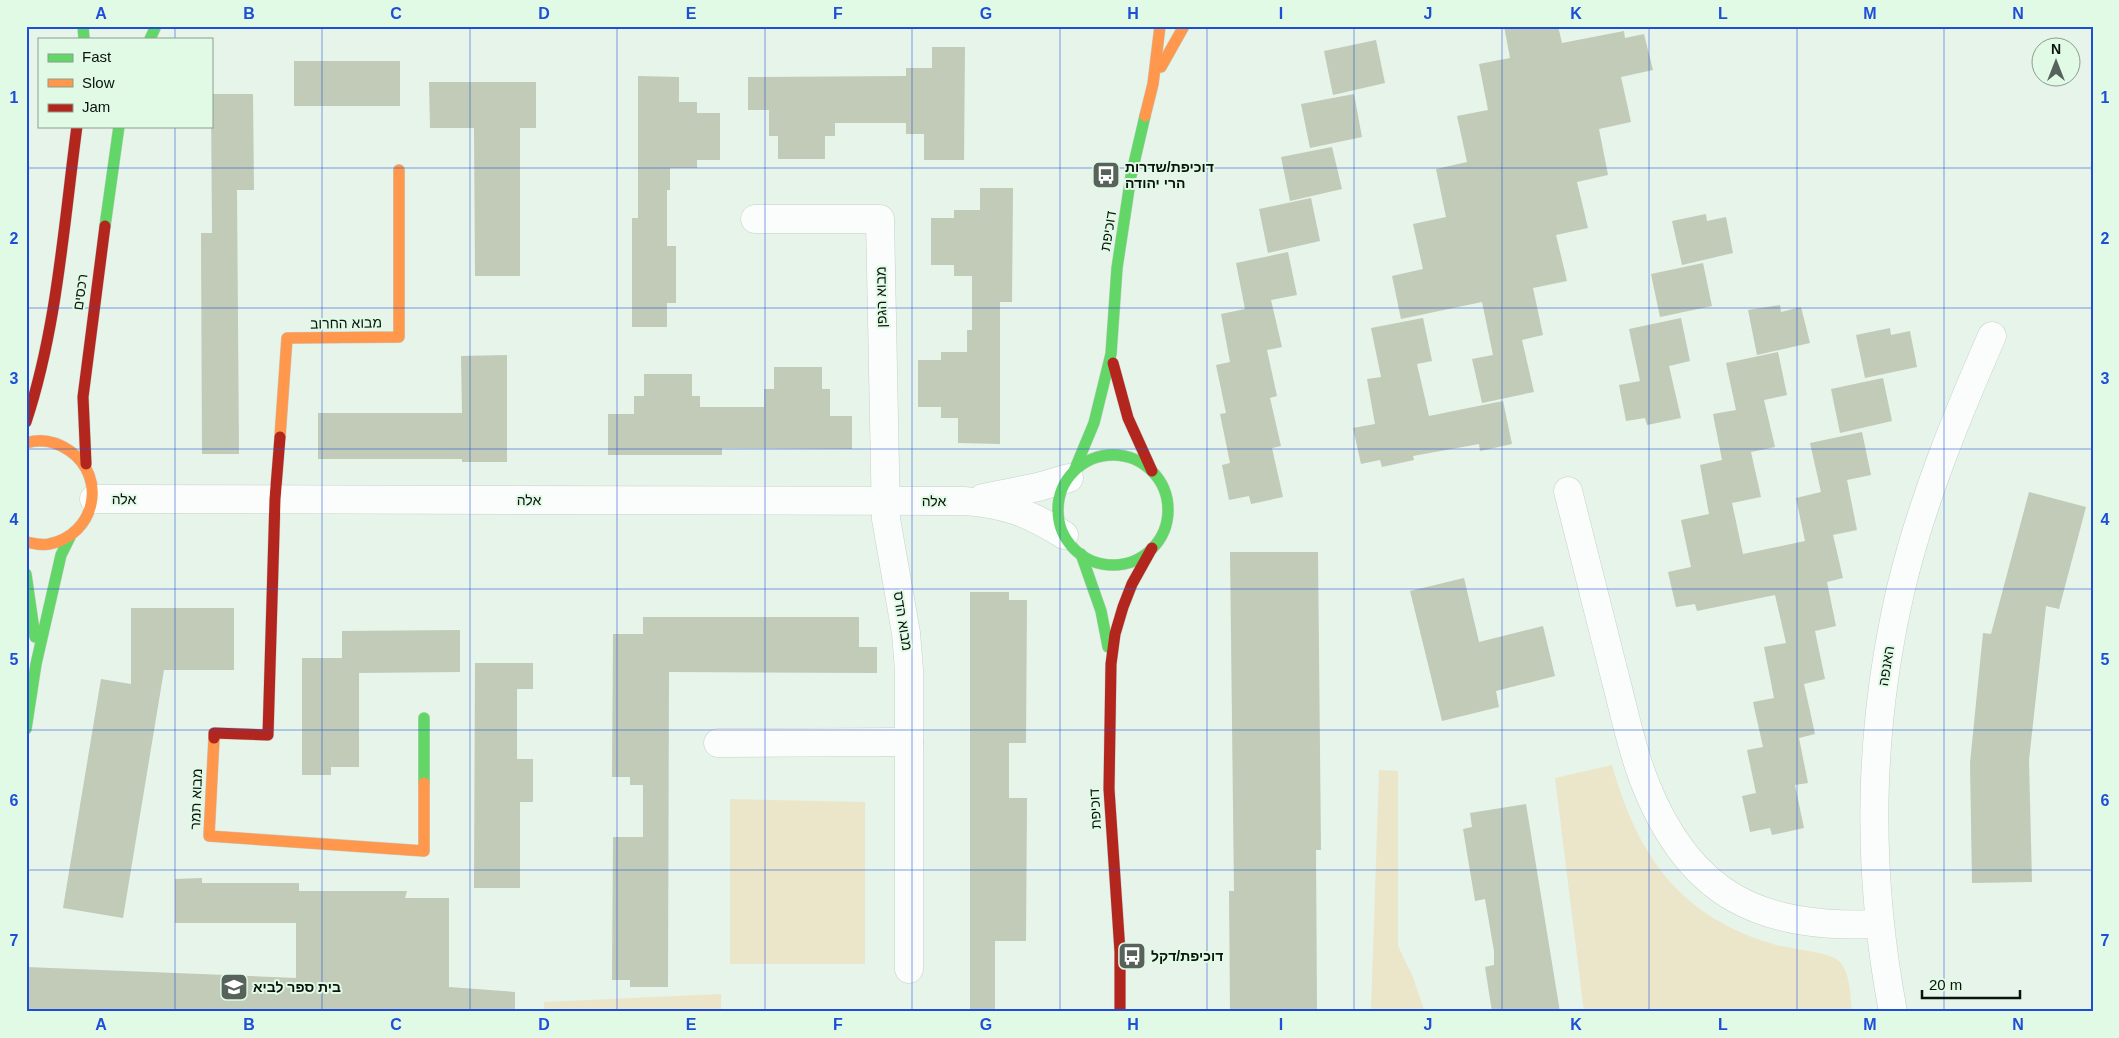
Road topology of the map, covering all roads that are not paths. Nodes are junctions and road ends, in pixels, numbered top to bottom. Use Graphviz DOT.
graph roads {
  1 [pos="156,26"];
  2 [pos="1160,26"];
  3 [pos="1184,26"];
  4 [pos="150,38"];
  5 [pos="1154,84"];
  6 [pos="77,128"];
  7 [pos="119,128"];
  8 [pos="400,170"];
  9 [pos="755,219"];
  10 [pos="1992,336"];
  11 [pos="1111,354"];
  12 [pos="26,422"];
  13 [pos="26,443"];
  14 [pos="86,464"];
  15 [pos="1152,471"];
  16 [pos="1072,474"];
  17 [pos="1568,491"];
  18 [pos="94,499"];
  19 [pos="275,499"];
  20 [pos="885,501"];
  21 [pos="964,501"];
  22 [pos="70,536"];
  23 [pos="26,542"];
  24 [pos="1073,544"];
  25 [pos="1152,548"];
  26 [pos="26,574"];
  27 [pos="36,664"];
  28 [pos="1110,664"];
  29 [pos="424,718"];
  30 [pos="26,729"];
  31 [pos="909,742"];
  32 [pos="718,743"];
  33 [pos="1879,924"];
  34 [pos="1120,952"];
  35 [pos="909,969"];
  36 [pos="1132,1001"];
  37 [pos="1120,1012"];
  38 [pos="1893,1012"];
  1 -- 4 [label="street"];
  2 -- 5 [label="street, דוכיפת"];
  3 -- 5 [label="street, דוכיפת"];
  5 -- 11 [label="street, דוכיפת"];
  6 -- 12 [label="street, רכסים"];
  7 -- 14 [label="street, רכסים"];
  8 -- 19 [label="street, מבוא החרוב"];
  9 -- 20 [label="street, מבוא הגפן"];
  10 -- 33 [label="street, האנפה"];
  11 -- 15 [label="street, דוכיפת"];
  11 -- 16 [label="street, דוכיפת"];
  13 -- 14 [label="street"];
  14 -- 18 [label="street, רכסים"];
  15 -- 16 [label="street"];
  15 -- 25 [label="street"];
  16 -- 21 [label="street, אלה"];
  16 -- 24 [label="street"];
  17 -- 33 [label="street"];
  18 -- 19 [label="street, אלה"];
  18 -- 22 [label="street"];
  19 -- 20 [label="street, אלה"];
  19 -- 29 [label="street, מבוא תמר"];
  20 -- 21 [label="street, אלה"];
  20 -- 31 [label="street, מבוא הדס"];
  21 -- 24 [label="street, אלה"];
  22 -- 23 [label="street"];
  22 -- 27 [label="street"];
  24 -- 25 [label="street"];
  24 -- 28 [label="street, דוכיפת"];
  25 -- 28 [label="street, דוכיפת"];
  26 -- 27 [label="street"];
  27 -- 30 [label="street"];
  28 -- 34 [label="street, דוכיפת"];
  31 -- 32 [label="street"];
  31 -- 35 [label="street, מבוא הדס"];
  33 -- 38 [label="street, האנפה"];
  34 -- 36 [label="street, דוכיפת"];
  34 -- 37 [label="street, דוכיפת"];
}
